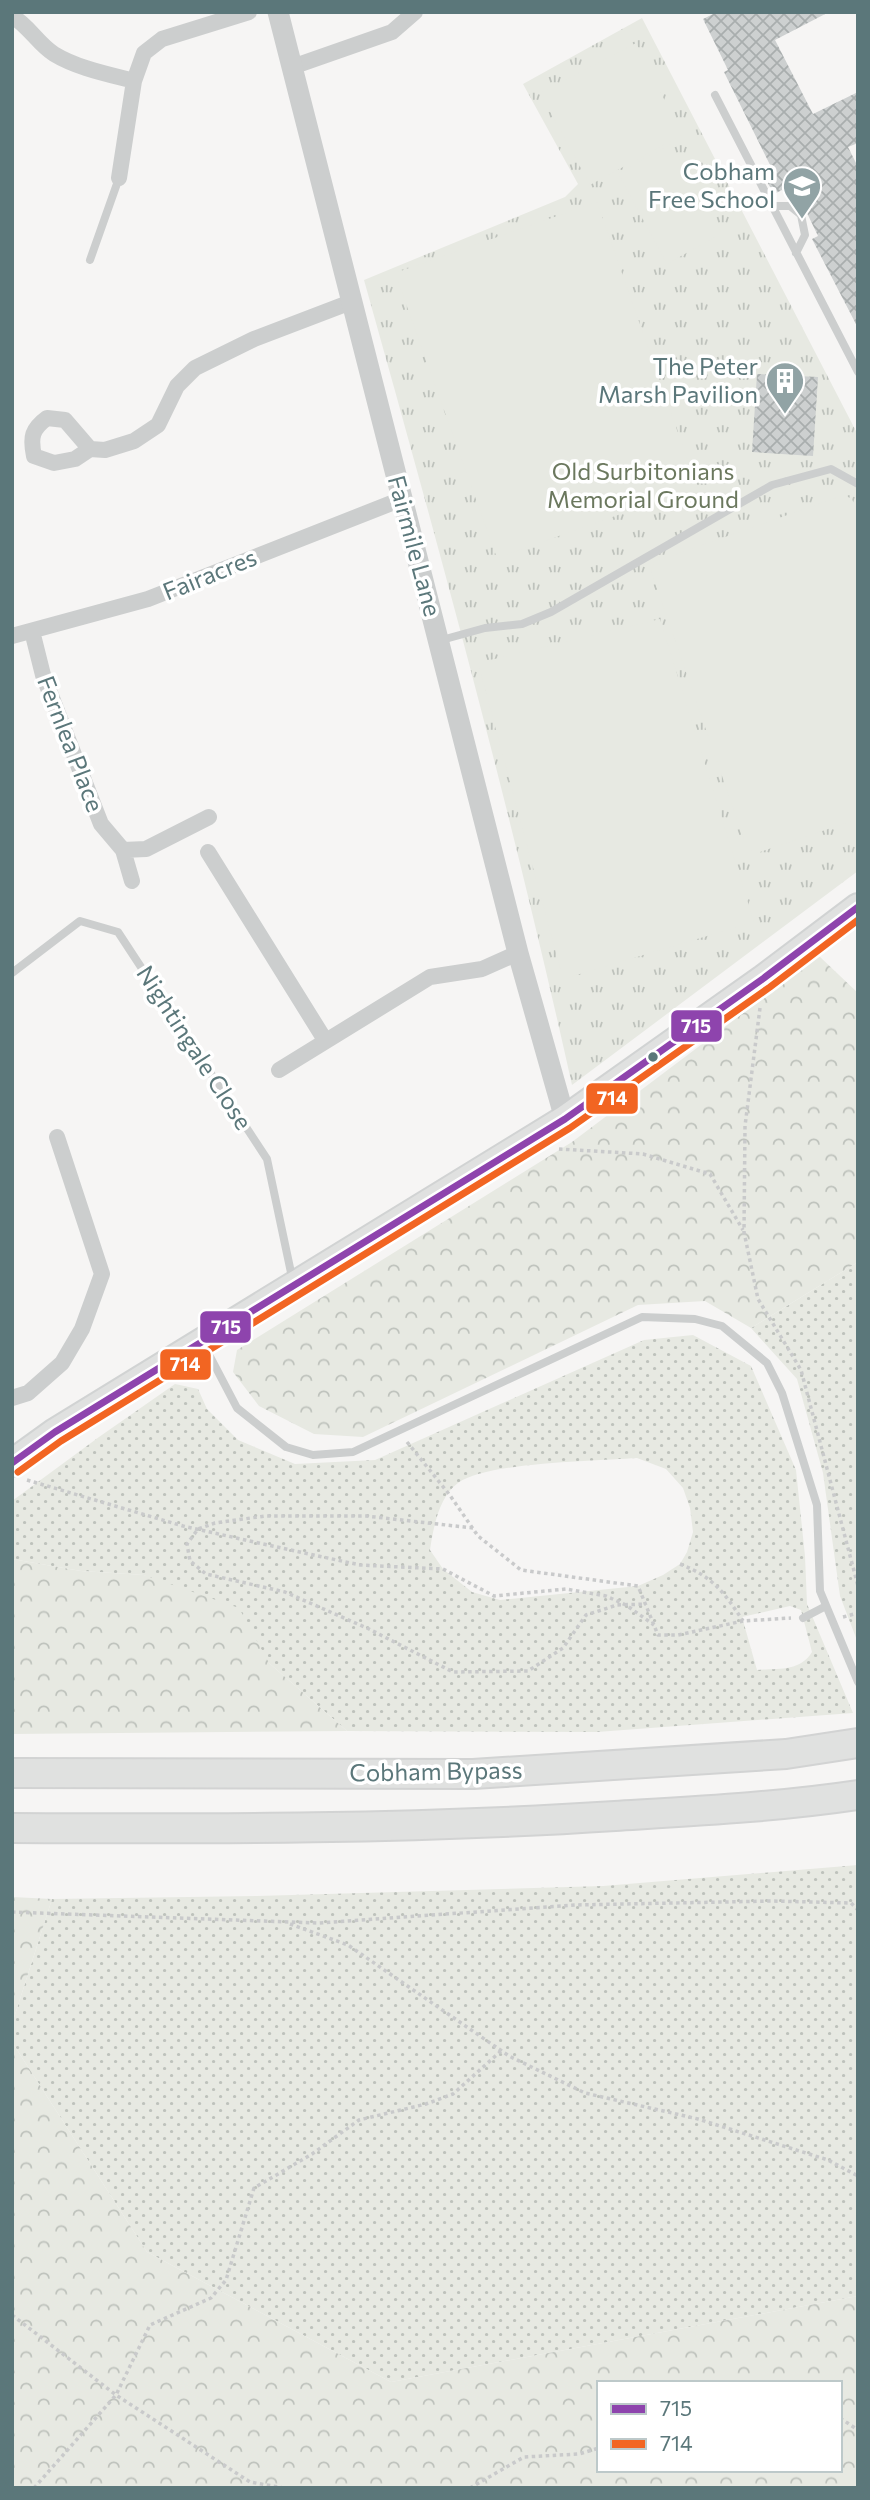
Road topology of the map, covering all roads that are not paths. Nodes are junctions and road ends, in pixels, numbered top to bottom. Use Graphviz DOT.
graph roads {
  1 [pos="249,12"];
  2 [pos="278,12"];
  3 [pos="415,12"];
  4 [pos="12,16"];
  5 [pos="292,67"];
  6 [pos="134,81"];
  7 [pos="715,95"];
  8 [pos="119,178"];
  9 [pos="772,206"];
  10 [pos="796,253"];
  11 [pos="90,260"];
  12 [pos="351,302"];
  13 [pos="858,372"];
  14 [pos="90,449"];
  15 [pos="858,484"];
  16 [pos="402,499"];
  17 [pos="32,631"];
  18 [pos="12,636"];
  19 [pos="438,641"];
  20 [pos="209,817"];
  21 [pos="122,850"];
  22 [pos="208,852"];
  23 [pos="132,881"];
  24 [pos="858,907"];
  25 [pos="518,953"];
  26 [pos="12,973"];
  27 [pos="325,1040"];
  28 [pos="279,1070"];
  29 [pos="565,1119"];
  30 [pos="57,1137"];
  31 [pos="294,1286"];
  32 [pos="202,1342"];
  33 [pos="12,1398"];
  34 [pos="17,1471"];
  35 [pos="826,1606"];
  36 [pos="803,1618"];
  37 [pos="858,1682"];
  38 [pos="858,1743"];
  39 [pos="12,1773"];
  40 [pos="858,1795"];
  41 [pos="12,1828"];
  1 -- 6 [label="street"];
  2 -- 5 [label="street, Fairmile Lane"];
  3 -- 5 [label="street"];
  4 -- 6 [label="street"];
  5 -- 12 [label="street, Fairmile Lane"];
  6 -- 8 [label="street"];
  7 -- 9 [label="lane"];
  8 -- 11 [label="lane"];
  9 -- 10 [label="lane"];
  9 -- 10 [label="lane"];
  10 -- 13 [label="lane"];
  12 -- 14 [label="street"];
  12 -- 16 [label="street, Fairmile Lane"];
  15 -- 19 [label="lane"];
  16 -- 17 [label="street, Fairacres"];
  16 -- 19 [label="street, Fairmile Lane"];
  17 -- 18 [label="street, Fairacres"];
  17 -- 21 [label="street, Fernlea Place"];
  19 -- 25 [label="street, Fairmile Lane"];
  20 -- 21 [label="street"];
  21 -- 23 [label="street, Fernlea Place"];
  22 -- 27 [label="street"];
  24 -- 29 [label="main road"];
  25 -- 27 [label="street"];
  25 -- 29 [label="street, Fairmile Lane"];
  26 -- 31 [label="lane, Nightingale Close"];
  27 -- 28 [label="street"];
  29 -- 31 [label="main road"];
  30 -- 33 [label="street"];
  31 -- 32 [label="main road"];
  32 -- 34 [label="main road"];
  32 -- 35 [label="lane"];
  35 -- 36 [label="lane"];
  35 -- 37 [label="lane"];
  38 -- 39 [label="highway, Cobham Bypass"];
  40 -- 41 [label="highway"];
}
